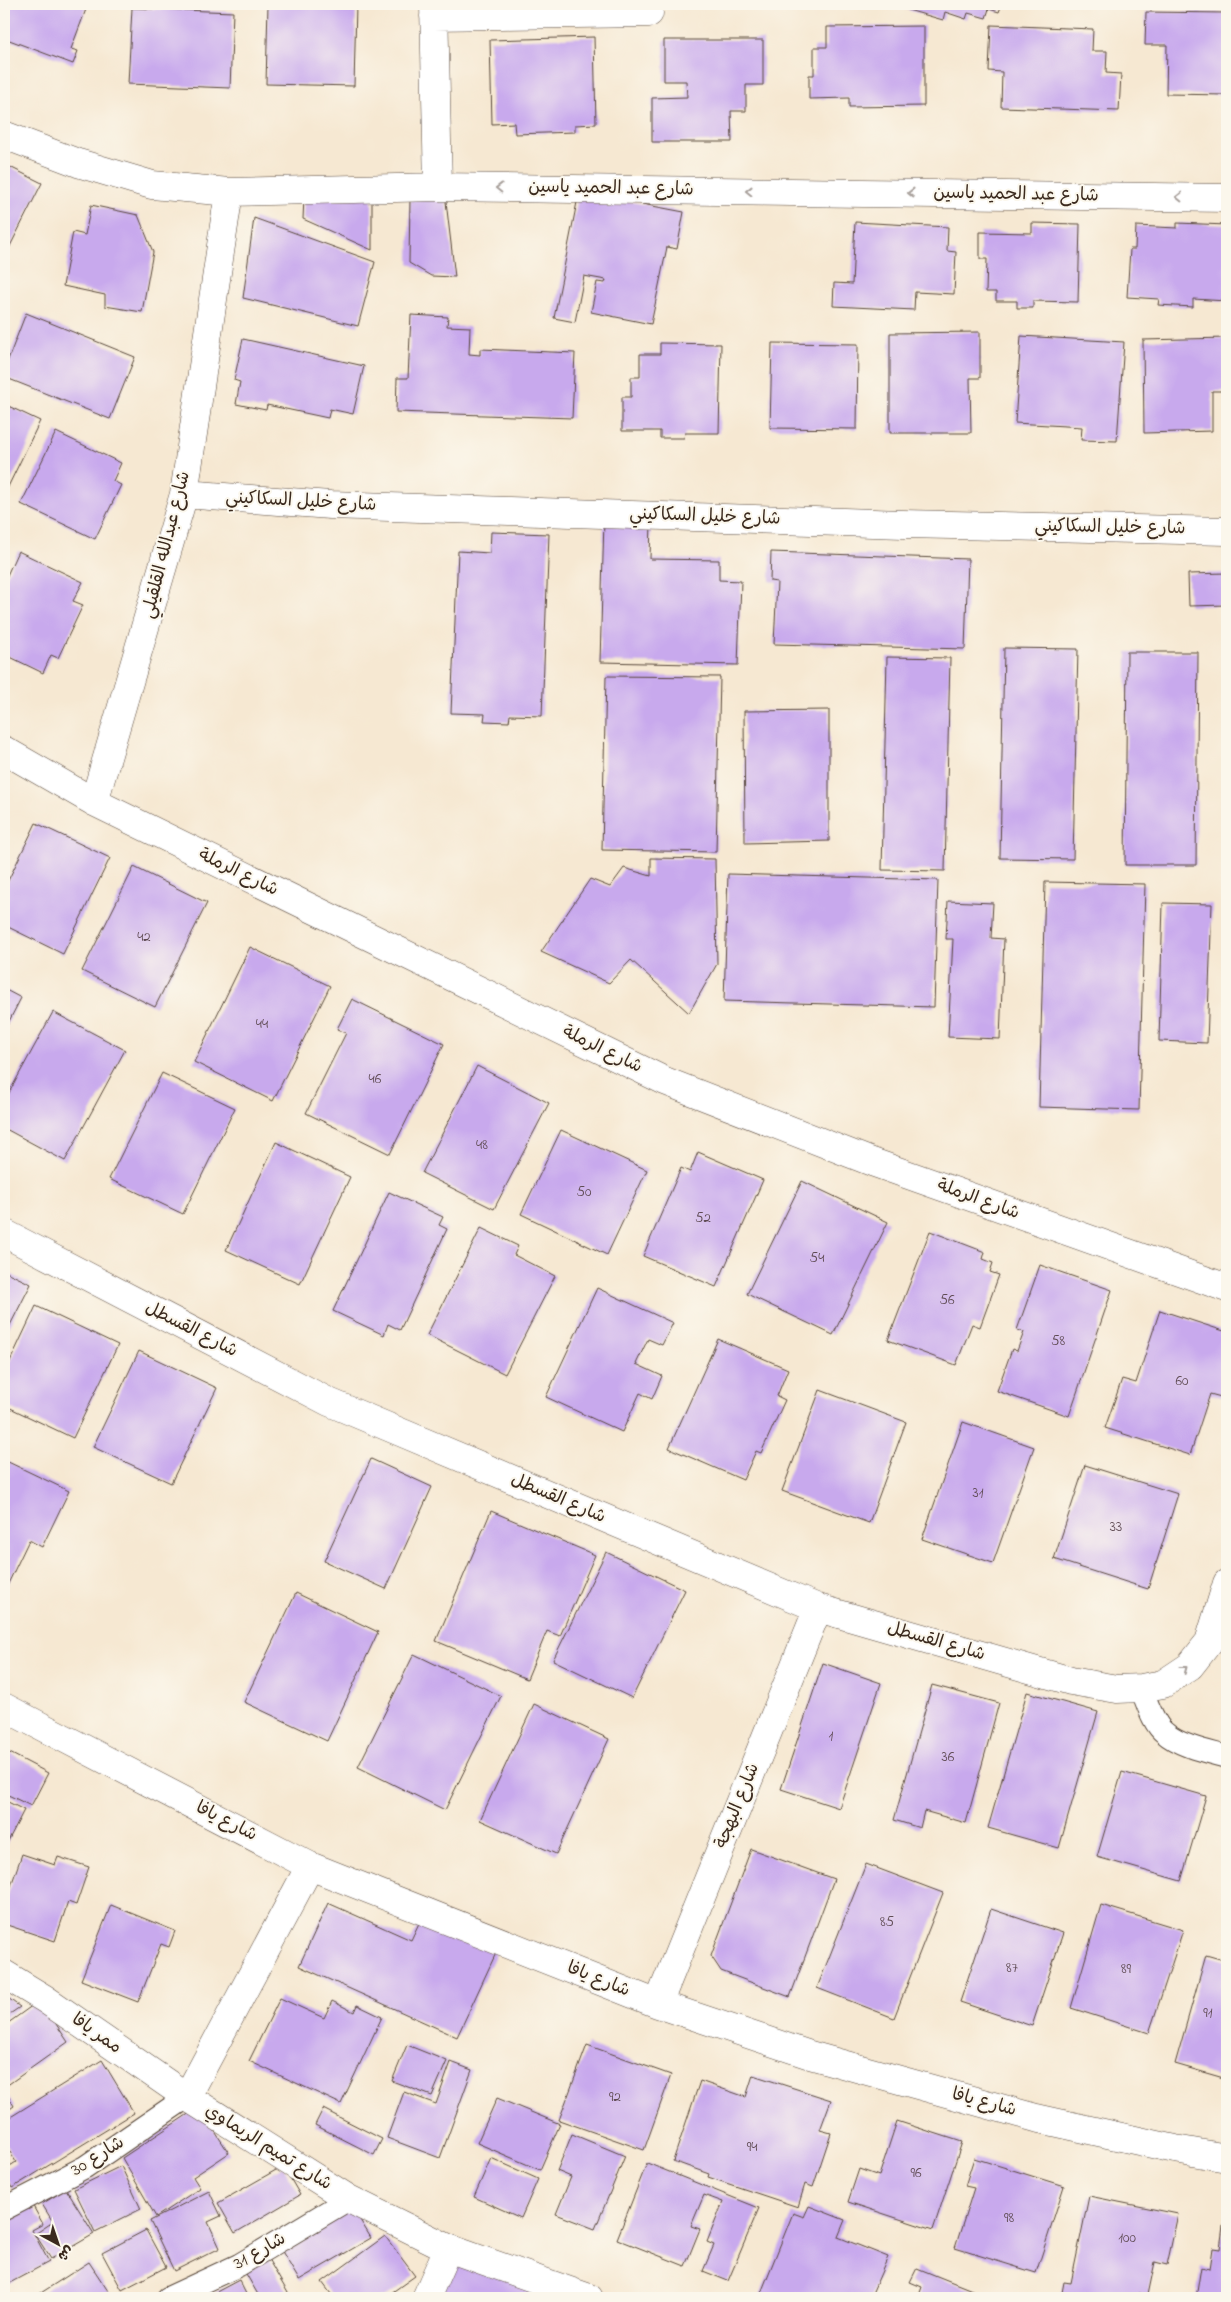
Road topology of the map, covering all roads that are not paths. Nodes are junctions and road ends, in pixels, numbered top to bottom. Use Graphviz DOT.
graph roads {
  1 [pos="434,10"];
  2 [pos="649,13"];
  3 [pos="4,135"];
  4 [pos="438,187"];
  5 [pos="229,192"];
  6 [pos="1227,198"];
  7 [pos="184,494"];
  8 [pos="1227,531"];
  9 [pos="4,750"];
  10 [pos="94,802"];
  11 [pos="4,1233"];
  12 [pos="1227,1288"];
  13 [pos="1227,1583"];
  14 [pos="818,1608"];
  15 [pos="1218,1645"];
  16 [pos="1141,1688"];
  17 [pos="4,1707"];
  18 [pos="1227,1757"];
  19 [pos="310,1866"];
  20 [pos="4,1974"];
  21 [pos="658,2004"];
  22 [pos="187,2097"];
  23 [pos="1227,2158"];
  24 [pos="349,2199"];
  25 [pos="4,2209"];
  26 [pos="448,2248"];
  27 [pos="168,2298"];
  28 [pos="426,2298"];
  29 [pos="589,2298"];
  1 -- 2 [label="street"];
  1 -- 4 [label="street"];
  3 -- 5 [label="street, شارع عبد الحميد ياسين"];
  4 -- 5 [label="street, شارع عبد الحميد ياسين"];
  6 -- 4 [label="street, شارع عبد الحميد ياسين, one-way"];
  5 -- 7 [label="street, شارع عبدالله القلقيلي"];
  7 -- 8 [label="street, شارع خليل السكاكيني"];
  7 -- 10 [label="street, شارع عبدالله القلقيلي"];
  9 -- 10 [label="street, شارع الرملة"];
  10 -- 12 [label="street, شارع الرملة"];
  11 -- 14 [label="street, شارع القسطل"];
  13 -- 15 [label="street, شارع القسطل"];
  14 -- 16 [label="street, شارع القسطل"];
  14 -- 21 [label="street, شارع البهجة"];
  16 -- 15 [label="street, شارع القسطل, one-way"];
  16 -- 18 [label="lane"];
  17 -- 19 [label="street, شارع يافا"];
  19 -- 21 [label="street, شارع يافا"];
  19 -- 22 [label="street, شارع تميم الريماوي"];
  20 -- 22 [label="street, ممر يافا"];
  21 -- 23 [label="street, شارع يافا"];
  22 -- 24 [label="street, شارع تميم الريماوي"];
  22 -- 25 [label="lane, شارع 30"];
  24 -- 26 [label="street, شارع تميم الريماوي"];
  24 -- 27 [label="lane, شارع 31"];
  26 -- 28 [label="street"];
  26 -- 29 [label="street, شارع تميم الريماوي"];
}
